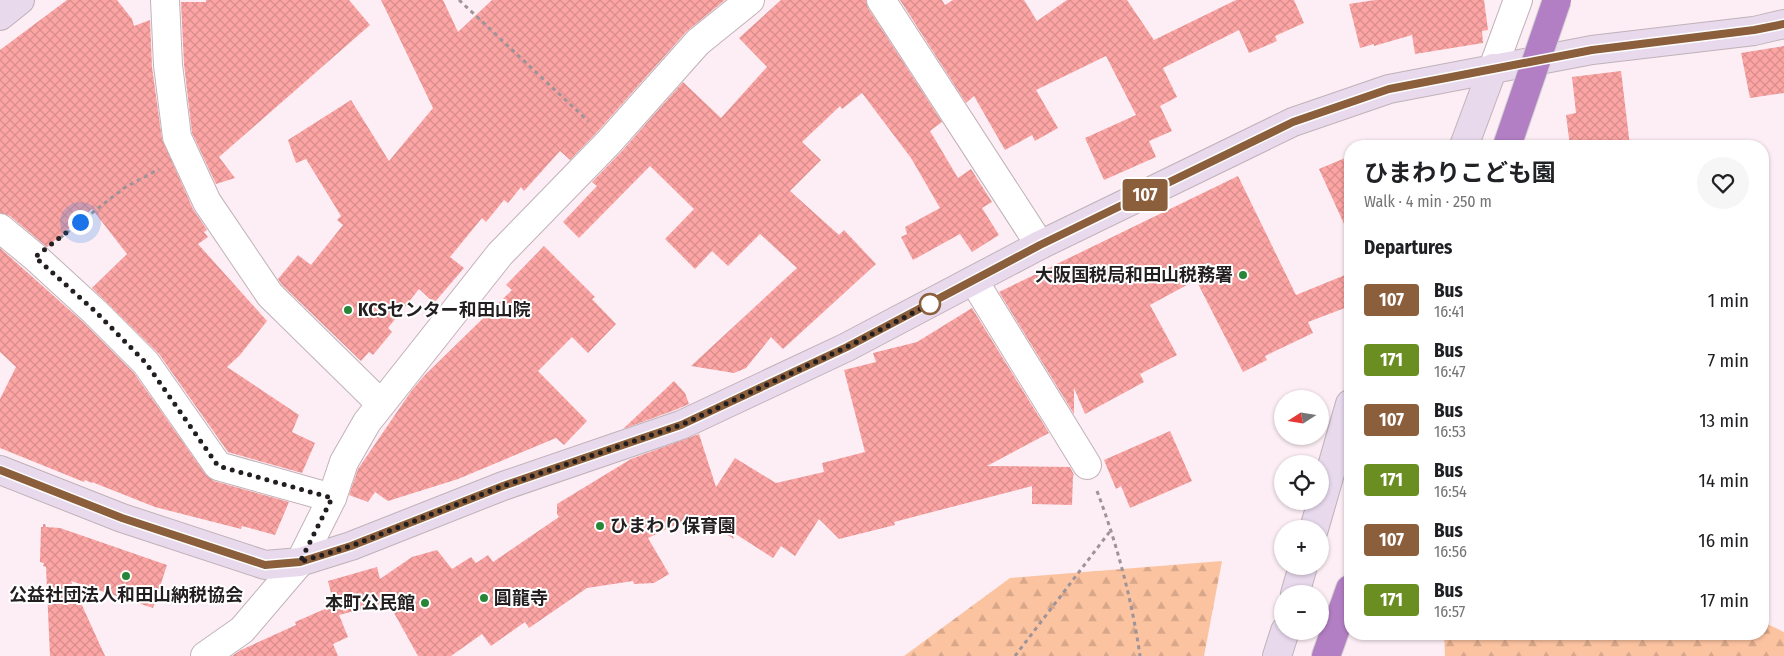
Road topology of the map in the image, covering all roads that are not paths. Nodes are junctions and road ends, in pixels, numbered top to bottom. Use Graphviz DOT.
graph roads {
  1 [pos="20,0"];
  2 [pos="165,0"];
  3 [pos="750,0"];
  4 [pos="881,0"];
  5 [pos="1518,0"];
  6 [pos="1556,0"];
  7 [pos="0,16"];
  8 [pos="1784,24"];
  9 [pos="1493,68"];
  10 [pos="1466,140"];
  11 [pos="1509,140"];
  12 [pos="0,228"];
  13 [pos="1040,245"];
  14 [pos="974,282"];
  15 [pos="381,404"];
  16 [pos="1344,425"];
  17 [pos="1087,465"];
  18 [pos="0,470"];
  19 [pos="332,498"];
  20 [pos="1317,520"];
  21 [pos="300,562"];
  22 [pos="1344,606"];
  23 [pos="1281,640"];
  24 [pos="205,656"];
  25 [pos="1277,656"];
  26 [pos="1326,656"];
  1 -- 7 [label="main road"];
  2 -- 15 [label="street"];
  3 -- 15 [label="street"];
  4 -- 13 [label="street"];
  5 -- 9 [label="street"];
  6 -- 11 [label="highway, bridge"];
  8 -- 9 [label="main road"];
  9 -- 10 [label="main road"];
  9 -- 13 [label="main road"];
  12 -- 19 [label="street"];
  13 -- 14 [label="main road"];
  14 -- 17 [label="street"];
  14 -- 21 [label="main road"];
  15 -- 19 [label="street"];
  16 -- 20 [label="main road"];
  18 -- 21 [label="main road"];
  19 -- 21 [label="street"];
  21 -- 24 [label="street"];
  22 -- 26 [label="highway"];
  23 -- 25 [label="main road"];
}
